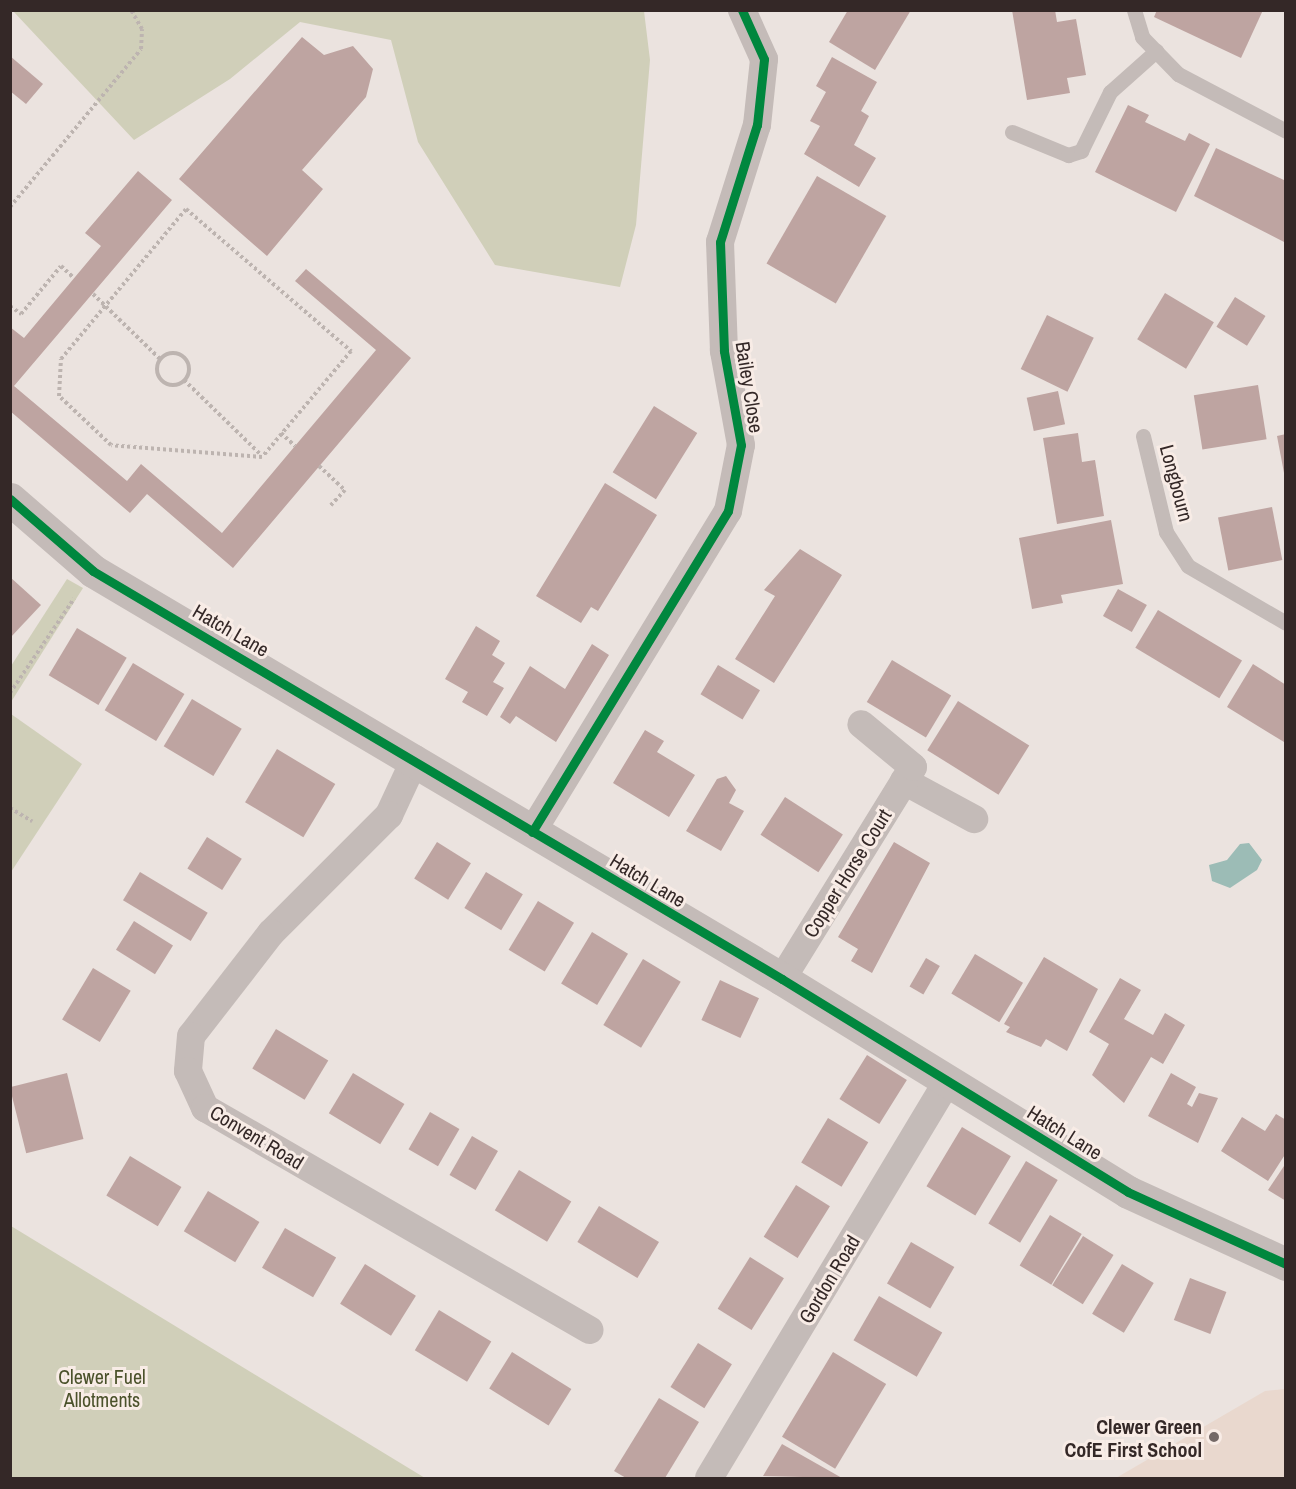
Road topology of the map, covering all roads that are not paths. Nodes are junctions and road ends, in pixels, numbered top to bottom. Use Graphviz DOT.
graph roads {
  1 [pos="742,10"];
  2 [pos="1134,10"];
  3 [pos="1156,51"];
  4 [pos="1286,131"];
  5 [pos="1012,132"];
  6 [pos="1143,436"];
  7 [pos="10,499"];
  8 [pos="1286,623"];
  9 [pos="861,724"];
  10 [pos="415,759"];
  11 [pos="909,774"];
  12 [pos="974,819"];
  13 [pos="532,832"];
  14 [pos="782,979"];
  15 [pos="948,1080"];
  16 [pos="1286,1264"];
  17 [pos="589,1330"];
  18 [pos="710,1479"];
  1 -- 13 [label="street, Bailey Close"];
  2 -- 3 [label="lane"];
  3 -- 4 [label="lane"];
  3 -- 5 [label="lane"];
  6 -- 8 [label="lane, Longbourn"];
  7 -- 10 [label="street, Hatch Lane"];
  9 -- 11 [label="street"];
  10 -- 13 [label="street, Hatch Lane"];
  10 -- 17 [label="street, Convent Road"];
  11 -- 12 [label="street"];
  11 -- 14 [label="street, Copper Horse Court"];
  13 -- 14 [label="street, Hatch Lane"];
  14 -- 15 [label="street, Hatch Lane"];
  15 -- 16 [label="street, Hatch Lane"];
  15 -- 18 [label="street, Gordon Road"];
}
